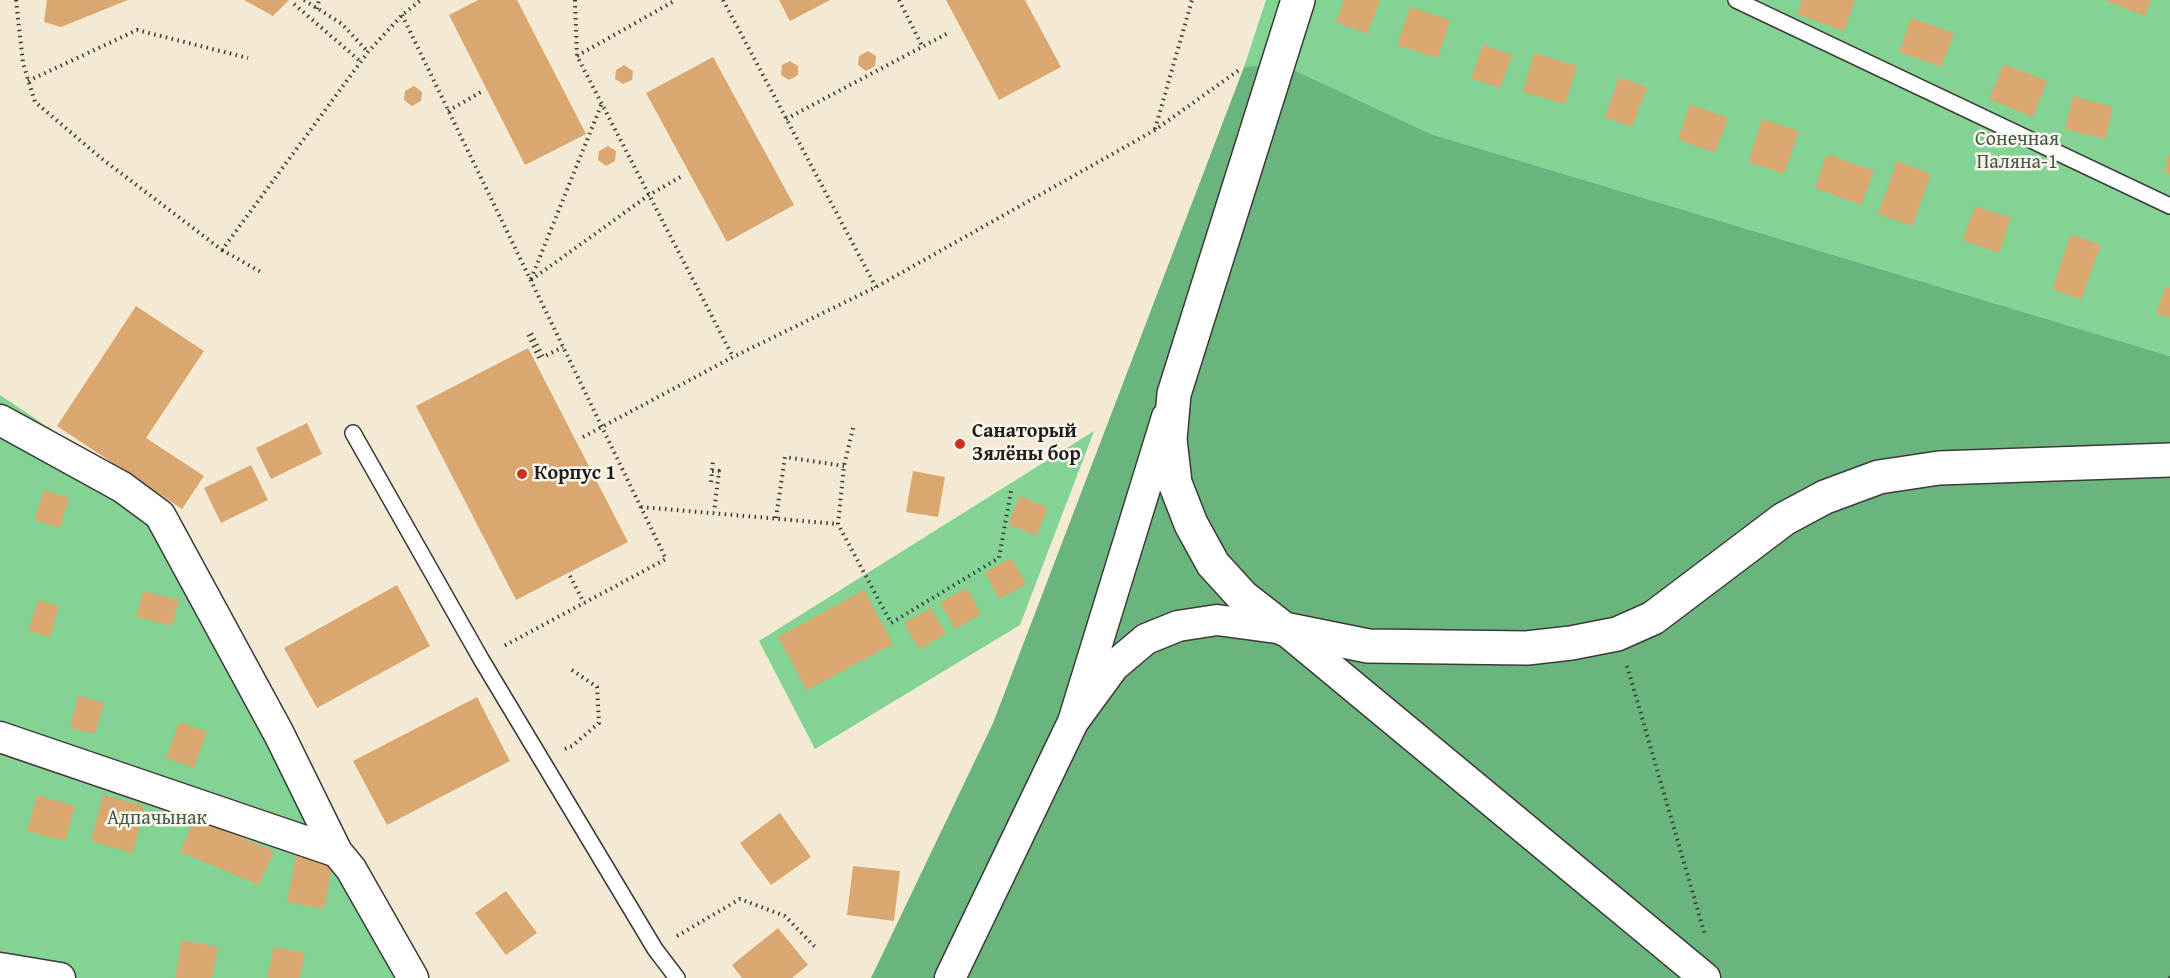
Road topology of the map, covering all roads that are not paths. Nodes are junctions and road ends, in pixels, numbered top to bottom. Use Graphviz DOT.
graph roads {
  1 [pos="1298,0"];
  2 [pos="1736,0"];
  3 [pos="2170,206"];
  4 [pos="1174,394"];
  5 [pos="0,420"];
  6 [pos="353,433"];
  7 [pos="2170,460"];
  8 [pos="1284,628"];
  9 [pos="1073,722"];
  10 [pos="0,737"];
  11 [pos="337,852"];
  12 [pos="0,968"];
  13 [pos="60,978"];
  14 [pos="413,978"];
  15 [pos="677,978"];
  16 [pos="950,978"];
  17 [pos="1705,978"];
  1 -- 4 [label="street"];
  2 -- 3 [label="lane"];
  4 -- 8 [label="street"];
  4 -- 9 [label="street"];
  5 -- 11 [label="street"];
  6 -- 15 [label="lane"];
  7 -- 8 [label="street"];
  8 -- 9 [label="street"];
  8 -- 17 [label="street"];
  9 -- 16 [label="street"];
  10 -- 11 [label="street"];
  11 -- 14 [label="street"];
  12 -- 13 [label="street"];
}
